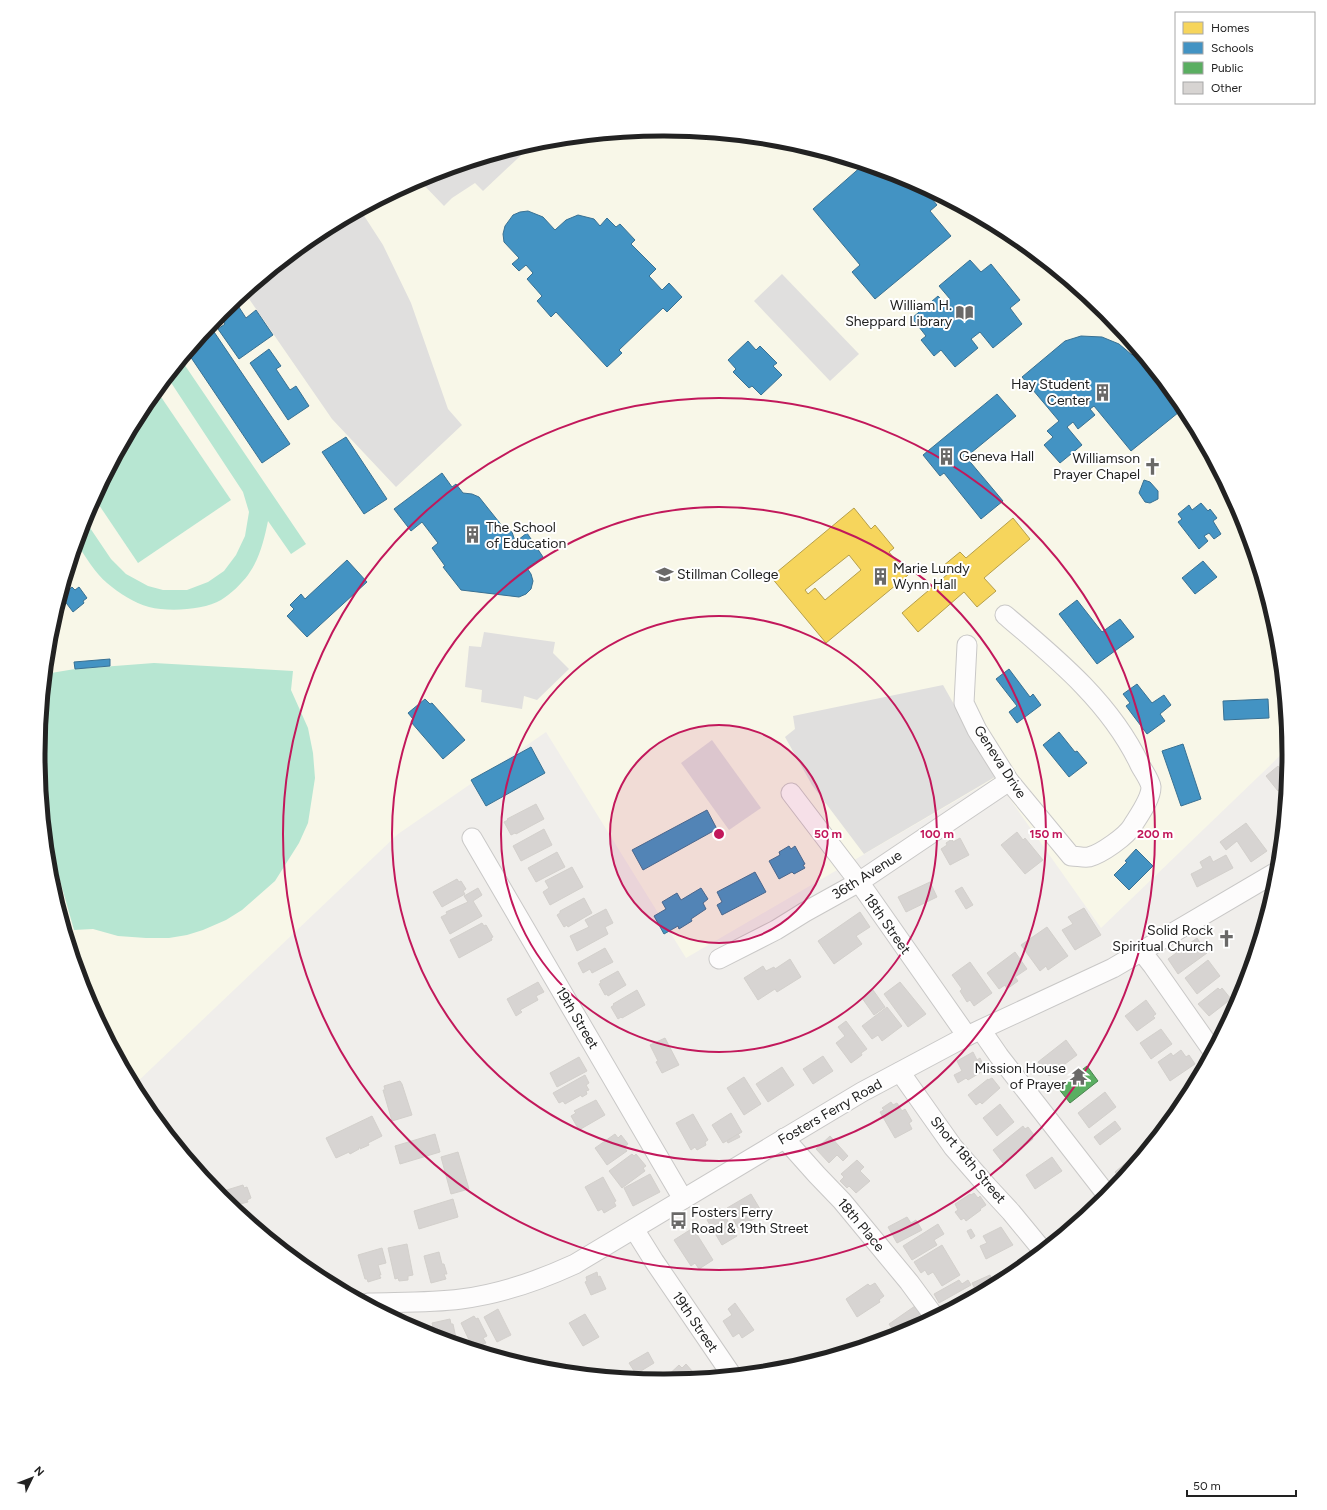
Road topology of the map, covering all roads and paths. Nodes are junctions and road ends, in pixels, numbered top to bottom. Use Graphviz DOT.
graph roads {
  1 [pos="1004,615"];
  2 [pos="967,645"];
  3 [pos="1009,781"];
  4 [pos="791,793"];
  5 [pos="472,838"];
  6 [pos="1270,876"];
  7 [pos="859,882"];
  8 [pos="1142,952"];
  9 [pos="719,959"];
  10 [pos="974,1033"];
  11 [pos="1209,1046"];
  12 [pos="900,1072"];
  13 [pos="784,1138"];
  14 [pos="1104,1189"];
  15 [pos="683,1199"];
  16 [pos="634,1229"];
  17 [pos="1039,1246"];
  18 [pos="376,1303"];
  19 [pos="931,1312"];
  20 [pos="728,1370"];
  1 -- 3 [label="street, Geneva Drive"];
  2 -- 3 [label="street, Geneva Drive"];
  3 -- 7 [label="street, 36th Avenue"];
  4 -- 7 [label="street, 18th Street"];
  5 -- 15 [label="street, 19th Street"];
  6 -- 8 [label="street, Fosters Ferry Road"];
  7 -- 9 [label="street, 36th Avenue"];
  7 -- 10 [label="street, 18th Street"];
  8 -- 10 [label="street, Fosters Ferry Road"];
  8 -- 11 [label="street"];
  10 -- 12 [label="street, Fosters Ferry Road"];
  10 -- 14 [label="street, 18th Street"];
  12 -- 13 [label="street, Fosters Ferry Road"];
  12 -- 17 [label="street, Short 18th Street"];
  13 -- 15 [label="street, Fosters Ferry Road"];
  13 -- 19 [label="street, 18th Place"];
  15 -- 16 [label="street, Fosters Ferry Road"];
  16 -- 18 [label="street, Fosters Ferry Road"];
  16 -- 20 [label="street, 19th Street"];
}
